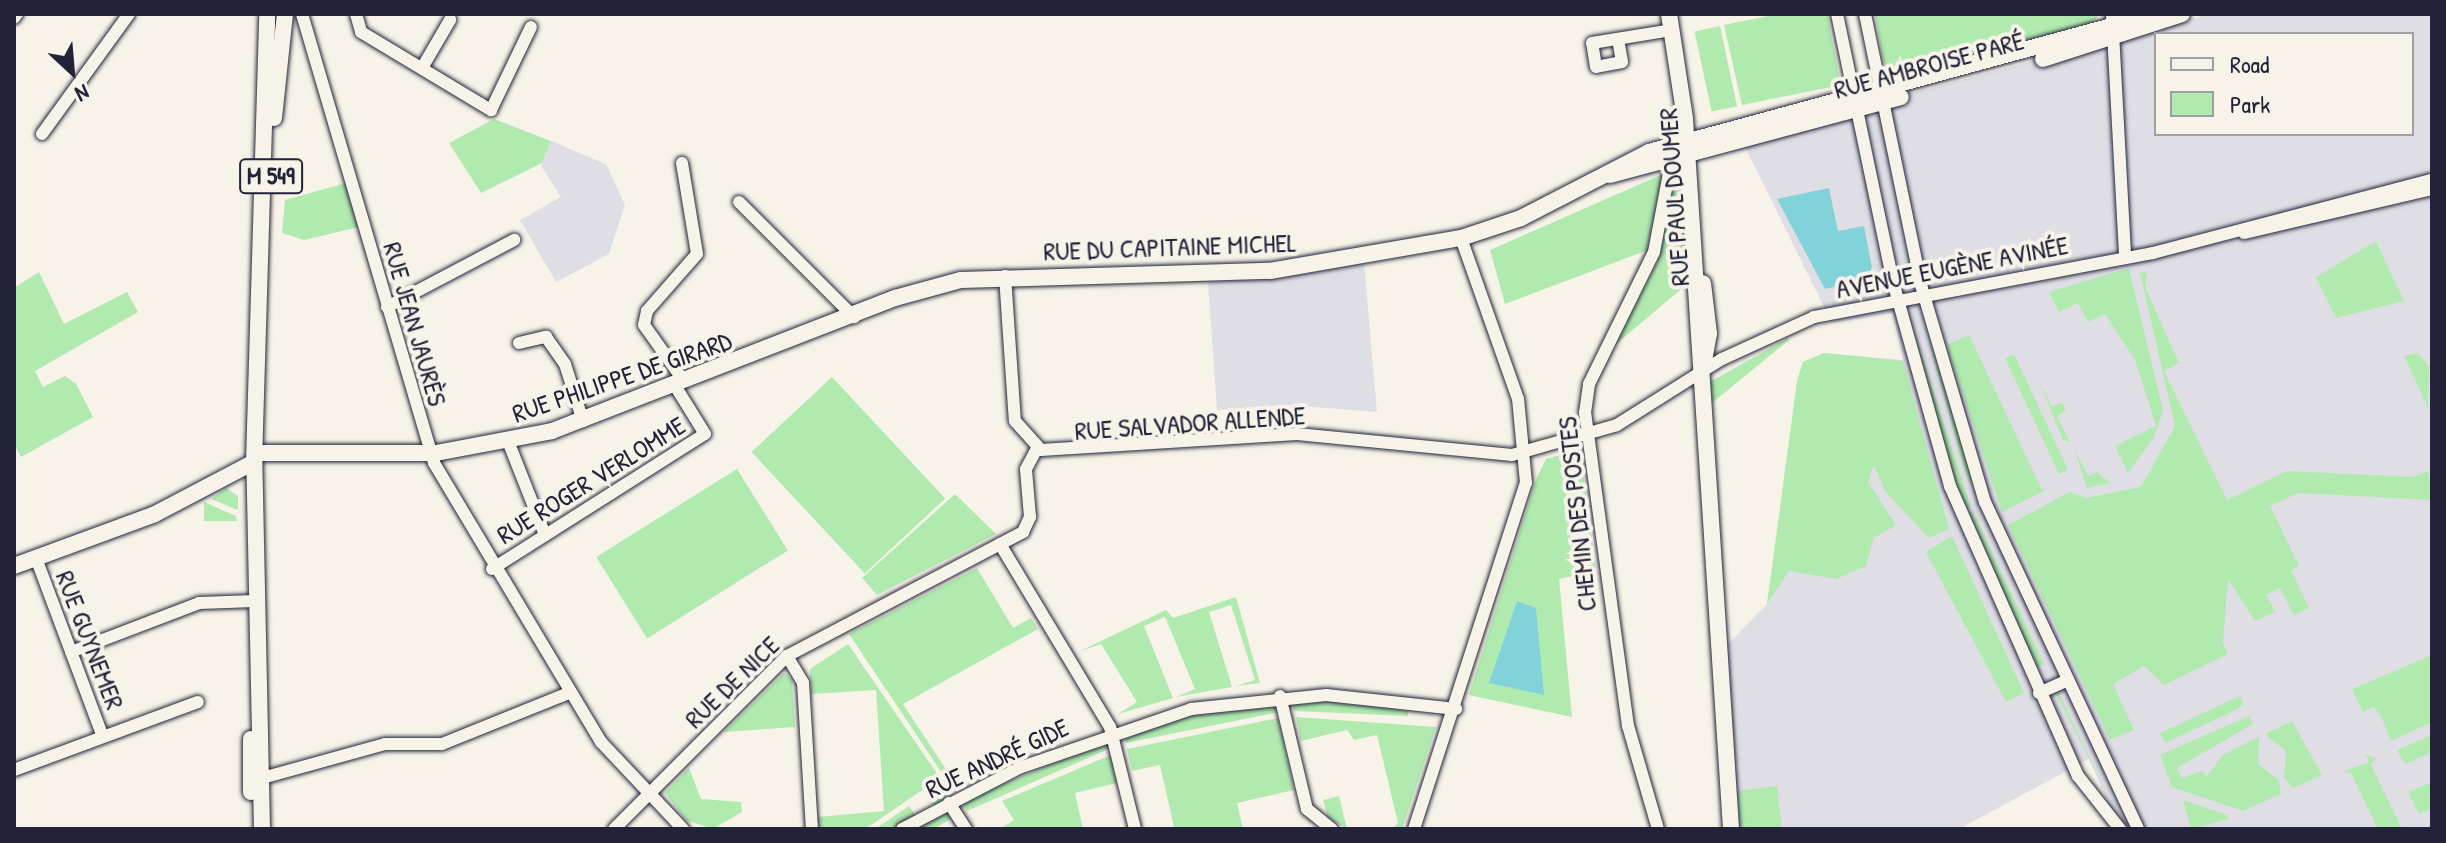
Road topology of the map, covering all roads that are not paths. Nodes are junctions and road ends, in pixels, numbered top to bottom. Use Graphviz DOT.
graph roads {
  1 [pos="129,14"];
  2 [pos="267,14"];
  3 [pos="285,14"];
  4 [pos="302,14"];
  5 [pos="356,14"];
  6 [pos="1679,14"];
  7 [pos="1837,14"];
  8 [pos="1865,14"];
  9 [pos="2156,14"];
  10 [pos="2182,14"];
  11 [pos="450,20"];
  12 [pos="1670,22"];
  13 [pos="531,27"];
  14 [pos="2112,27"];
  15 [pos="1618,39"];
  16 [pos="422,68"];
  17 [pos="1882,96"];
  18 [pos="1856,103"];
  19 [pos="42,134"];
  20 [pos="1687,149"];
  21 [pos="682,163"];
  22 [pos="2432,180"];
  23 [pos="2432,189"];
  24 [pos="739,202"];
  25 [pos="2225,234"];
  26 [pos="1461,238"];
  27 [pos="514,240"];
  28 [pos="2125,257"];
  29 [pos="1005,276"];
  30 [pos="1923,292"];
  31 [pos="1897,297"];
  32 [pos="387,307"];
  33 [pos="854,317"];
  34 [pos="259,339"];
  35 [pos="519,343"];
  36 [pos="1700,376"];
  37 [pos="679,383"];
  38 [pos="583,421"];
  39 [pos="1587,437"];
  40 [pos="508,441"];
  41 [pos="1037,448"];
  42 [pos="430,453"];
  43 [pos="1526,453"];
  44 [pos="254,458"];
  45 [pos="545,535"];
  46 [pos="1000,544"];
  47 [pos="36,558"];
  48 [pos="14,566"];
  49 [pos="492,569"];
  50 [pos="255,601"];
  51 [pos="71,652"];
  52 [pos="787,656"];
  53 [pos="2068,680"];
  54 [pos="569,693"];
  55 [pos="2039,693"];
  56 [pos="1280,696"];
  57 [pos="198,702"];
  58 [pos="1456,709"];
  59 [pos="1112,731"];
  60 [pos="103,737"];
  61 [pos="14,770"];
  62 [pos="257,779"];
  63 [pos="649,793"];
  64 [pos="949,803"];
  65 [pos="2100,804"];
  66 [pos="2086,811"];
  67 [pos="251,829"];
  68 [pos="262,829"];
  69 [pos="614,829"];
  70 [pos="683,829"];
  71 [pos="812,829"];
  72 [pos="902,829"];
  73 [pos="966,829"];
  74 [pos="1135,829"];
  75 [pos="1332,829"];
  76 [pos="1414,829"];
  77 [pos="1658,829"];
  78 [pos="1731,829"];
  79 [pos="2120,829"];
  80 [pos="2138,829"];
  1 -- 19 [label="street"];
  2 -- 34 [label="main road, M 549"];
  3 -- 34 [label="main road, M 549"];
  4 -- 32 [label="street, RUE JEAN JAURÈS"];
  5 -- 16 [label="street"];
  6 -- 20 [label="main road, RUE PAUL DOUMER"];
  7 -- 18 [label="street"];
  8 -- 17 [label="street"];
  9 -- 14 [label="main road, RUE AMBROISE PARÉ"];
  10 -- 14 [label="main road, RUE AMBROISE PARÉ"];
  11 -- 16 [label="street"];
  12 -- 15 [label="street"];
  12 -- 20 [label="main road, RUE PAUL DOUMER"];
  13 -- 16 [label="street"];
  14 -- 17 [label="main road, RUE AMBROISE PARÉ"];
  14 -- 28 [label="street"];
  17 -- 18 [label="main road, RUE AMBROISE PARÉ"];
  17 -- 30 [label="street"];
  18 -- 20 [label="main road, RUE AMBROISE PARÉ"];
  18 -- 31 [label="street"];
  20 -- 26 [label="main road, RUE DU CAPITAINE MICHEL"];
  20 -- 36 [label="main road, RUE PAUL DOUMER"];
  20 -- 39 [label="street, CHEMIN DES POSTES"];
  21 -- 37 [label="street"];
  22 -- 25 [label="street, AVENUE EUGÈNE AVINÉE"];
  23 -- 25 [label="street, AVENUE EUGÈNE AVINÉE"];
  24 -- 33 [label="street"];
  25 -- 28 [label="street, AVENUE EUGÈNE AVINÉE"];
  26 -- 29 [label="main road, RUE DU CAPITAINE MICHEL"];
  26 -- 43 [label="street"];
  27 -- 32 [label="street"];
  28 -- 30 [label="street, AVENUE EUGÈNE AVINÉE"];
  29 -- 33 [label="main road, RUE DU CAPITAINE MICHEL"];
  29 -- 41 [label="street"];
  30 -- 31 [label="street, AVENUE EUGÈNE AVINÉE"];
  30 -- 53 [label="street"];
  31 -- 36 [label="street, AVENUE EUGÈNE AVINÉE"];
  31 -- 55 [label="street"];
  32 -- 42 [label="street, RUE JEAN JAURÈS"];
  33 -- 37 [label="main road, RUE PHILIPPE DE GIRARD"];
  34 -- 44 [label="main road, M 549"];
  35 -- 38 [label="street"];
  36 -- 39 [label="street, RUE SALVADOR ALLENDE"];
  36 -- 78 [label="main road, RUE PAUL DOUMER"];
  37 -- 38 [label="main road, RUE PHILIPPE DE GIRARD"];
  37 -- 45 [label="street, RUE ROGER VERLOMME"];
  38 -- 40 [label="main road, RUE PHILIPPE DE GIRARD"];
  39 -- 43 [label="street, RUE SALVADOR ALLENDE"];
  39 -- 77 [label="street, CHEMIN DES POSTES"];
  40 -- 42 [label="main road, RUE PHILIPPE DE GIRARD"];
  40 -- 45 [label="street"];
  41 -- 43 [label="street, RUE SALVADOR ALLENDE"];
  41 -- 46 [label="street, RUE DE NICE"];
  42 -- 44 [label="main road, RUE PHILIPPE DE GIRARD"];
  42 -- 49 [label="street, RUE JEAN JAURÈS"];
  43 -- 58 [label="street"];
  44 -- 47 [label="main road"];
  44 -- 50 [label="main road, M 549"];
  45 -- 49 [label="street, RUE ROGER VERLOMME"];
  46 -- 52 [label="street, RUE DE NICE"];
  46 -- 59 [label="street"];
  47 -- 48 [label="main road"];
  47 -- 51 [label="street, RUE GUYNEMER"];
  49 -- 54 [label="street, RUE JEAN JAURÈS"];
  50 -- 51 [label="street"];
  50 -- 62 [label="main road, M 549"];
  51 -- 60 [label="street, RUE GUYNEMER"];
  52 -- 63 [label="street, RUE DE NICE"];
  52 -- 71 [label="street"];
  53 -- 55 [label="street"];
  53 -- 80 [label="street"];
  54 -- 62 [label="street"];
  54 -- 63 [label="street, RUE JEAN JAURÈS"];
  55 -- 65 [label="street"];
  56 -- 58 [label="street, RUE ANDRÉ GIDE"];
  56 -- 59 [label="street, RUE ANDRÉ GIDE"];
  56 -- 75 [label="street"];
  57 -- 60 [label="street"];
  58 -- 76 [label="street"];
  59 -- 64 [label="street, RUE ANDRÉ GIDE"];
  59 -- 74 [label="street"];
  60 -- 61 [label="street"];
  62 -- 67 [label="main road, M 549"];
  62 -- 68 [label="main road, M 549"];
  63 -- 69 [label="street, RUE DE NICE"];
  63 -- 70 [label="street, RUE JEAN JAURÈS"];
  64 -- 72 [label="street, RUE ANDRÉ GIDE"];
  64 -- 73 [label="street"];
  65 -- 66 [label="street"];
  65 -- 79 [label="street"];
}
